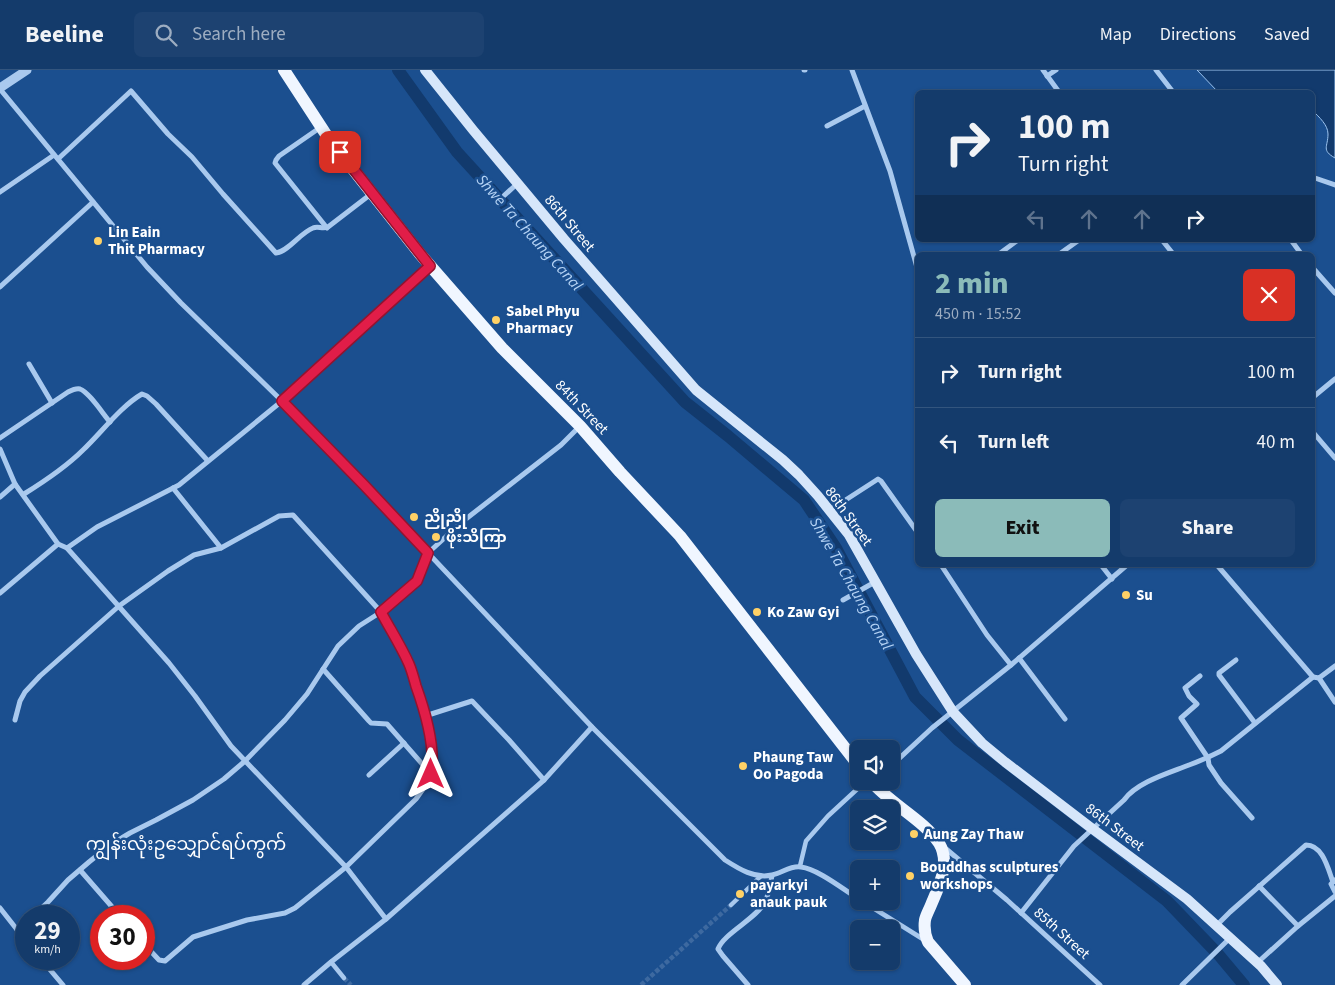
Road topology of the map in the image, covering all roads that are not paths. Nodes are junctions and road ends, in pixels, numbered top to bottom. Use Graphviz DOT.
graph roads {
  1 [pos="27,70"];
  2 [pos="425,70"];
  3 [pos="852,70"];
  4 [pos="1043,70"];
  5 [pos="1056,70"];
  6 [pos="1156,70"];
  7 [pos="287,71"];
  8 [pos="1047,76"];
  9 [pos="0,89"];
  10 [pos="1058,90"];
  11 [pos="1172,90"];
  12 [pos="865,106"];
  13 [pos="827,126"];
  14 [pos="321,127"];
  15 [pos="56,157"];
  16 [pos="1315,178"];
  17 [pos="518,184"];
  18 [pos="1335,185"];
  19 [pos="0,192"];
  20 [pos="372,193"];
  21 [pos="94,202"];
  22 [pos="497,202"];
  23 [pos="327,228"];
  24 [pos="1015,242"];
  25 [pos="1076,242"];
  26 [pos="1164,242"];
  27 [pos="1292,242"];
  28 [pos="1002,252"];
  29 [pos="1062,252"];
  30 [pos="1172,252"];
  31 [pos="1300,252"];
  32 [pos="915,260"];
  33 [pos="430,266"];
  34 [pos="1315,270"];
  35 [pos="0,287"];
  36 [pos="1335,293"];
  37 [pos="29,364"];
  38 [pos="1335,378"];
  39 [pos="1315,395"];
  40 [pos="282,401"];
  41 [pos="52,403"];
  42 [pos="110,422"];
  43 [pos="580,426"];
  44 [pos="1315,435"];
  45 [pos="0,438"];
  46 [pos="0,449"];
  47 [pos="1335,458"];
  48 [pos="208,461"];
  49 [pos="16,484"];
  50 [pos="173,488"];
  51 [pos="24,494"];
  52 [pos="0,497"];
  53 [pos="830,511"];
  54 [pos="915,529"];
  55 [pos="58,544"];
  56 [pos="67,548"];
  57 [pos="222,548"];
  58 [pos="428,553"];
  59 [pos="942,567"];
  60 [pos="1103,567"];
  61 [pos="1125,567"];
  62 [pos="1219,567"];
  63 [pos="1112,579"];
  64 [pos="875,582"];
  65 [pos="0,592"];
  66 [pos="843,600"];
  67 [pos="119,606"];
  68 [pos="381,612"];
  69 [pos="1019,658"];
  70 [pos="1236,660"];
  71 [pos="1011,665"];
  72 [pos="1335,666"];
  73 [pos="323,669"];
  74 [pos="1200,676"];
  75 [pos="1316,678"];
  76 [pos="1335,702"];
  77 [pos="950,714"];
  78 [pos="425,716"];
  79 [pos="1065,719"];
  80 [pos="15,720"];
  81 [pos="1255,723"];
  82 [pos="592,727"];
  83 [pos="404,743"];
  84 [pos="850,754"];
  85 [pos="900,758"];
  86 [pos="1208,758"];
  87 [pos="245,760"];
  88 [pos="431,774"];
  89 [pos="369,775"];
  90 [pos="544,780"];
  91 [pos="861,790"];
  92 [pos="880,790"];
  93 [pos="1252,818"];
  94 [pos="938,842"];
  95 [pos="346,866"];
  96 [pos="800,866"];
  97 [pos="80,870"];
  98 [pos="761,876"];
  99 [pos="772,876"];
  100 [pos="1334,881"];
  101 [pos="1259,886"];
  102 [pos="850,893"];
  103 [pos="1335,894"];
  104 [pos="43,905"];
  105 [pos="110,905"];
  106 [pos="731,905"];
  107 [pos="0,908"];
  108 [pos="876,910"];
  109 [pos="1021,913"];
  110 [pos="386,919"];
  111 [pos="1217,926"];
  112 [pos="1298,926"];
  113 [pos="15,927"];
  114 [pos="1226,941"];
  115 [pos="928,942"];
  116 [pos="155,956"];
  117 [pos="331,962"];
  118 [pos="1257,962"];
  119 [pos="50,970"];
  120 [pos="344,978"];
  121 [pos="63,985"];
  122 [pos="304,985"];
  123 [pos="748,985"];
  124 [pos="965,985"];
  125 [pos="1100,985"];
  126 [pos="1182,985"];
  127 [pos="1277,985"];
  1 -- 9 [label="street"];
  2 -- 17 [label="main road, 86th Street"];
  3 -- 12 [label="street"];
  4 -- 8 [label="street"];
  5 -- 8 [label="street"];
  6 -- 11 [label="street"];
  7 -- 14 [label="main road, 84th Street"];
  8 -- 10 [label="street"];
  9 -- 15 [label="street"];
  12 -- 13 [label="street"];
  12 -- 32 [label="street"];
  14 -- 20 [label="main road, 84th Street"];
  14 -- 23 [label="street"];
  15 -- 19 [label="street"];
  15 -- 21 [label="street"];
  15 -- 23 [label="street"];
  16 -- 18 [label="street"];
  17 -- 22 [label="street"];
  17 -- 53 [label="main road, 86th Street"];
  20 -- 23 [label="street"];
  20 -- 33 [label="main road, 84th Street"];
  21 -- 35 [label="street"];
  21 -- 40 [label="street"];
  24 -- 28 [label="street"];
  25 -- 29 [label="street"];
  26 -- 30 [label="street"];
  27 -- 31 [label="street"];
  33 -- 40 [label="street"];
  33 -- 43 [label="main road, 84th Street"];
  34 -- 36 [label="street"];
  37 -- 41 [label="street"];
  38 -- 39 [label="street"];
  40 -- 48 [label="street"];
  40 -- 58 [label="street"];
  41 -- 42 [label="street"];
  41 -- 45 [label="street"];
  42 -- 48 [label="street"];
  42 -- 51 [label="street"];
  43 -- 58 [label="street"];
  43 -- 84 [label="main road, 84th Street"];
  44 -- 47 [label="street"];
  46 -- 49 [label="street"];
  48 -- 50 [label="street"];
  49 -- 51 [label="street"];
  49 -- 52 [label="street"];
  50 -- 56 [label="street"];
  50 -- 57 [label="street"];
  51 -- 55 [label="street"];
  53 -- 54 [label="street"];
  53 -- 64 [label="main road, 86th Street"];
  55 -- 56 [label="street"];
  55 -- 65 [label="street"];
  56 -- 67 [label="street"];
  57 -- 67 [label="street"];
  57 -- 68 [label="street"];
  58 -- 68 [label="street"];
  58 -- 82 [label="street"];
  59 -- 71 [label="street"];
  60 -- 63 [label="street"];
  61 -- 63 [label="street"];
  62 -- 75 [label="street"];
  63 -- 69 [label="street"];
  64 -- 66 [label="street"];
  64 -- 77 [label="main road, 86th Street"];
  67 -- 80 [label="street"];
  67 -- 87 [label="street"];
  68 -- 73 [label="street"];
  68 -- 78 [label="street"];
  69 -- 71 [label="street"];
  69 -- 79 [label="street"];
  70 -- 81 [label="street"];
  71 -- 77 [label="street"];
  72 -- 75 [label="street"];
  73 -- 83 [label="street"];
  73 -- 87 [label="street"];
  74 -- 86 [label="street"];
  75 -- 76 [label="street"];
  75 -- 81 [label="street"];
  77 -- 85 [label="street"];
  77 -- 111 [label="main road, 86th Street"];
  78 -- 88 [label="street"];
  78 -- 90 [label="street"];
  81 -- 86 [label="street"];
  82 -- 90 [label="street"];
  82 -- 98 [label="street"];
  83 -- 88 [label="street"];
  83 -- 89 [label="street"];
  86 -- 93 [label="street"];
  86 -- 109 [label="street"];
  87 -- 95 [label="street"];
  87 -- 97 [label="street"];
  88 -- 95 [label="street"];
  90 -- 110 [label="street"];
  91 -- 96 [label="street"];
  92 -- 94 [label="main road"];
  94 -- 109 [label="street, 85th Street"];
  94 -- 115 [label="main road"];
  95 -- 110 [label="street"];
  95 -- 116 [label="street"];
  96 -- 99 [label="street"];
  96 -- 102 [label="street"];
  97 -- 104 [label="street"];
  97 -- 105 [label="street"];
  98 -- 99 [label="street"];
  98 -- 106 [label="street"];
  99 -- 123 [label="street"];
  100 -- 101 [label="street"];
  100 -- 103 [label="street"];
  101 -- 111 [label="street"];
  101 -- 112 [label="street"];
  103 -- 112 [label="street"];
  107 -- 113 [label="street"];
  108 -- 115 [label="street"];
  109 -- 125 [label="street, 85th Street"];
  110 -- 117 [label="street"];
  111 -- 114 [label="main road, 86th Street"];
  112 -- 118 [label="street"];
  114 -- 118 [label="main road, 86th Street"];
  114 -- 126 [label="street"];
  115 -- 124 [label="main road"];
  117 -- 120 [label="street"];
  117 -- 122 [label="street"];
  118 -- 127 [label="main road, 86th Street"];
  119 -- 121 [label="street"];
}
